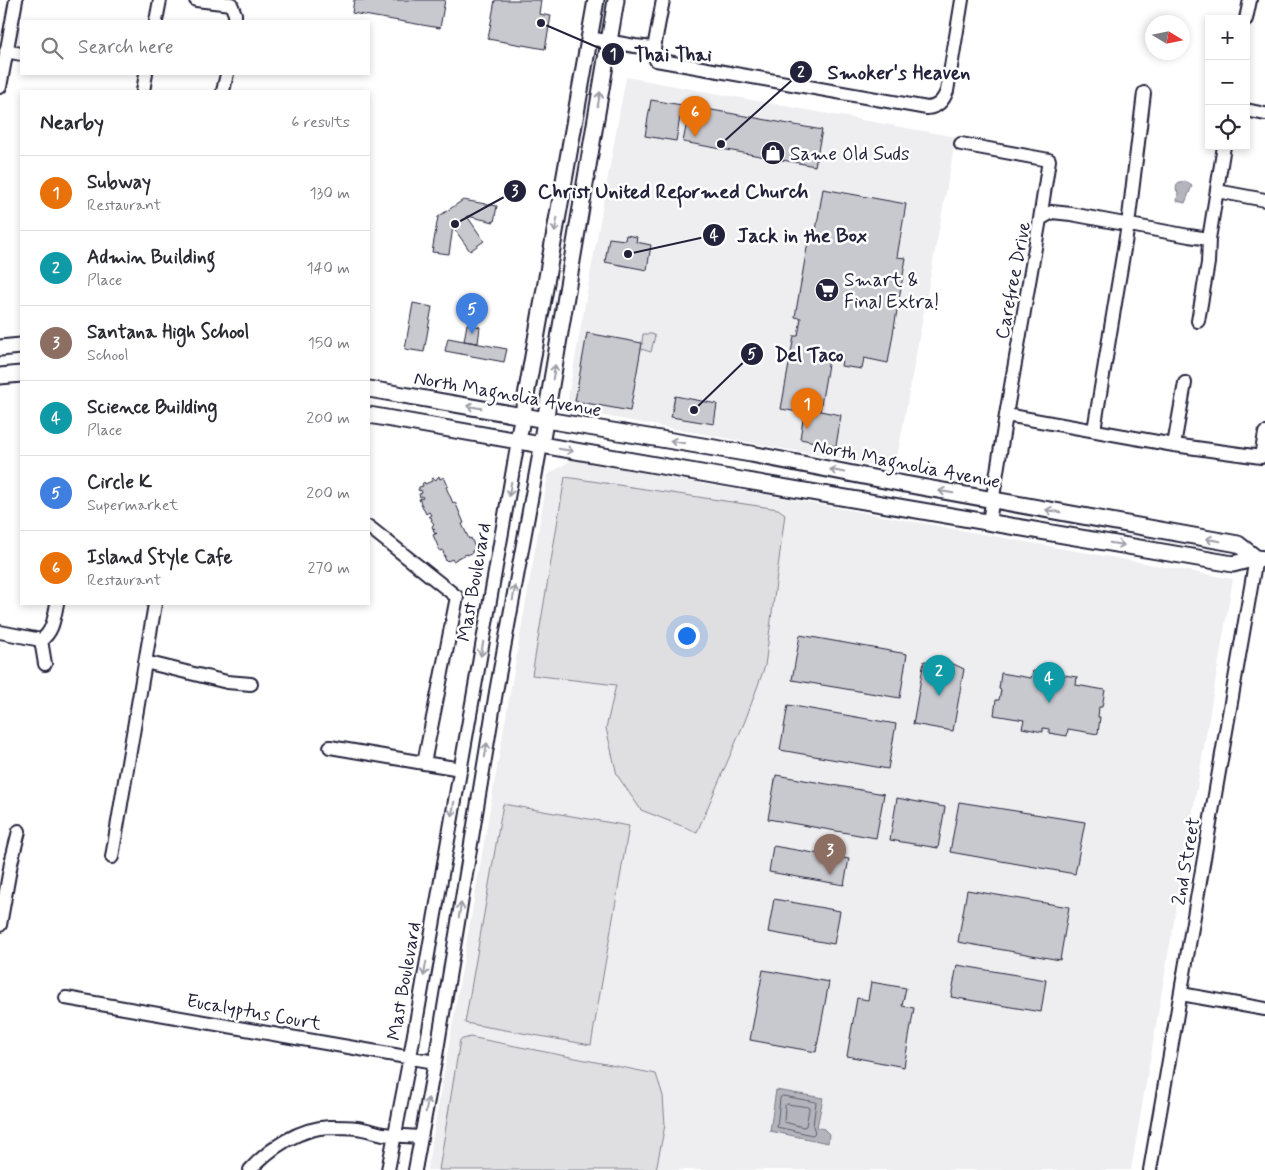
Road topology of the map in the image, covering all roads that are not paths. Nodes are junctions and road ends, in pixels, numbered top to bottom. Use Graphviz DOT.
graph roads {
  1 [pos="16,0"];
  2 [pos="160,0"];
  3 [pos="196,0"];
  4 [pos="596,0"];
  5 [pos="616,0"];
  6 [pos="663,0"];
  7 [pos="962,0"];
  8 [pos="1250,0"];
  9 [pos="1247,15"];
  10 [pos="235,18"];
  11 [pos="156,20"];
  12 [pos="589,38"];
  13 [pos="609,41"];
  14 [pos="654,48"];
  15 [pos="6,51"];
  16 [pos="20,54"];
  17 [pos="146,75"];
  18 [pos="227,75"];
  19 [pos="0,87"];
  20 [pos="143,90"];
  21 [pos="223,90"];
  22 [pos="1144,94"];
  23 [pos="1250,111"];
  24 [pos="1265,114"];
  25 [pos="961,144"];
  26 [pos="1223,150"];
  27 [pos="1217,191"];
  28 [pos="1265,200"];
  29 [pos="1040,219"];
  30 [pos="1128,225"];
  31 [pos="1209,239"];
  32 [pos="1198,321"];
  33 [pos="20,346"];
  34 [pos="0,348"];
  35 [pos="20,374"];
  36 [pos="0,376"];
  37 [pos="1185,383"];
  38 [pos="370,388"];
  39 [pos="370,415"];
  40 [pos="1006,415"];
  41 [pos="522,416"];
  42 [pos="546,420"];
  43 [pos="1094,430"];
  44 [pos="1265,433"];
  45 [pos="518,441"];
  46 [pos="542,445"];
  47 [pos="1174,445"];
  48 [pos="993,500"];
  49 [pos="989,522"];
  50 [pos="370,528"];
  51 [pos="1261,559"];
  52 [pos="56,605"];
  53 [pos="155,605"];
  54 [pos="0,632"];
  55 [pos="41,640"];
  56 [pos="145,662"];
  57 [pos="45,664"];
  58 [pos="252,684"];
  59 [pos="330,747"];
  60 [pos="424,763"];
  61 [pos="461,769"];
  62 [pos="19,831"];
  63 [pos="112,857"];
  64 [pos="0,925"];
  65 [pos="1181,994"];
  66 [pos="66,998"];
  67 [pos="1265,1009"];
  68 [pos="410,1057"];
  69 [pos="435,1062"];
  70 [pos="394,1135"];
  71 [pos="422,1137"];
  72 [pos="250,1170"];
  73 [pos="388,1170"];
  74 [pos="415,1170"];
  75 [pos="1150,1170"];
  1 -- 15 [label="street"];
  2 -- 11 [label="street"];
  3 -- 10 [label="street"];
  4 -- 12 [label="main road, Mast Boulevard"];
  5 -- 13 [label="main road"];
  6 -- 14 [label="street"];
  7 -- 14 [label="street"];
  8 -- 9 [label="street"];
  12 -- 13 [label="street"];
  12 -- 41 [label="main road, Mast Boulevard, one-way"];
  13 -- 14 [label="street"];
  42 -- 13 [label="main road, one-way"];
  15 -- 16 [label="street"];
  15 -- 19 [label="street"];
  17 -- 20 [label="street"];
  18 -- 21 [label="street"];
  22 -- 30 [label="street"];
  23 -- 24 [label="street"];
  25 -- 29 [label="street"];
  26 -- 27 [label="street"];
  27 -- 28 [label="street"];
  27 -- 31 [label="street"];
  29 -- 30 [label="street, Carefree Drive"];
  29 -- 40 [label="street, Carefree Drive"];
  30 -- 31 [label="street, Carefree Drive"];
  30 -- 43 [label="street"];
  31 -- 32 [label="street"];
  33 -- 34 [label="main road"];
  35 -- 36 [label="main road"];
  37 -- 47 [label="street"];
  41 -- 38 [label="main road, North Magnolia Avenue, one-way"];
  39 -- 45 [label="main road"];
  40 -- 43 [label="street"];
  40 -- 48 [label="street, Carefree Drive"];
  41 -- 42 [label="main road, North Magnolia Avenue"];
  41 -- 45 [label="main road, Mast Boulevard"];
  42 -- 46 [label="main road"];
  48 -- 42 [label="main road, North Magnolia Avenue, one-way"];
  43 -- 47 [label="street"];
  44 -- 47 [label="street"];
  45 -- 46 [label="main road"];
  45 -- 61 [label="street, Mast Boulevard, one-way"];
  46 -- 49 [label="main road, one-way"];
  69 -- 46 [label="street, one-way"];
  48 -- 49 [label="street, Carefree Drive"];
  51 -- 48 [label="main road, North Magnolia Avenue, one-way"];
  49 -- 51 [label="main road, one-way"];
  50 -- 60 [label="street"];
  51 -- 65 [label="street, 2nd Street"];
  52 -- 55 [label="street"];
  53 -- 56 [label="street"];
  54 -- 55 [label="street"];
  55 -- 57 [label="street"];
  56 -- 58 [label="street"];
  56 -- 63 [label="street"];
  59 -- 60 [label="street"];
  60 -- 61 [label="street"];
  61 -- 68 [label="street, Mast Boulevard, one-way"];
  62 -- 64 [label="street"];
  65 -- 67 [label="street"];
  65 -- 75 [label="street, 2nd Street"];
  66 -- 68 [label="street, Eucalyptus Court"];
  68 -- 69 [label="street, Eucalyptus Court"];
  68 -- 70 [label="street, Mast Boulevard"];
  71 -- 69 [label="street, one-way"];
  70 -- 71 [label="street"];
  70 -- 72 [label="street"];
  70 -- 73 [label="street, Mast Boulevard"];
  71 -- 74 [label="street"];
}
